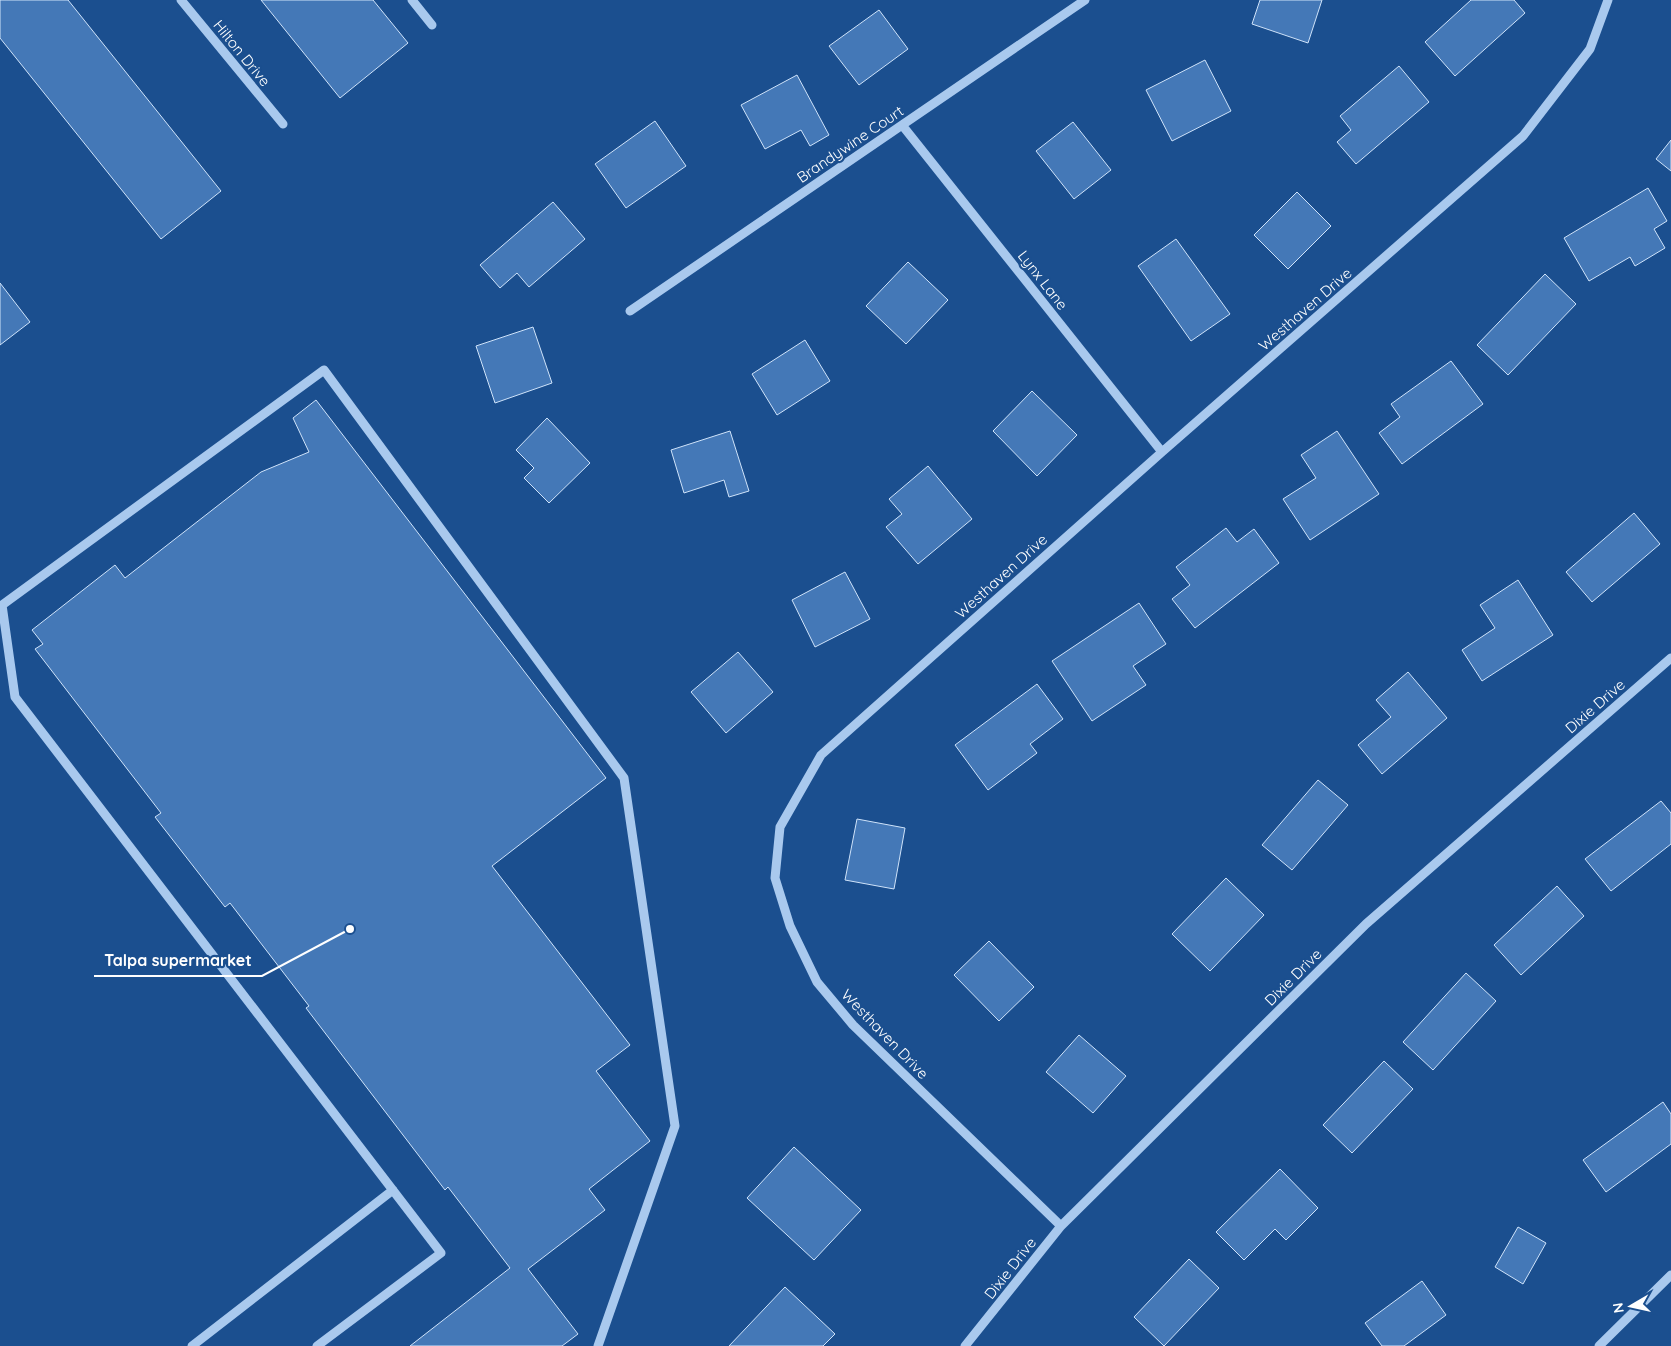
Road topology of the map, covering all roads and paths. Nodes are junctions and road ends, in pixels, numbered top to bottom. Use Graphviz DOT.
graph roads {
  1 [pos="181,0"];
  2 [pos="412,0"];
  3 [pos="1084,0"];
  4 [pos="1608,0"];
  5 [pos="432,25"];
  6 [pos="283,124"];
  7 [pos="902,125"];
  8 [pos="630,311"];
  9 [pos="1162,452"];
  10 [pos="1671,658"];
  11 [pos="394,1190"];
  12 [pos="1061,1226"];
  13 [pos="1671,1275"];
  14 [pos="192,1346"];
  15 [pos="317,1346"];
  16 [pos="598,1346"];
  17 [pos="965,1346"];
  18 [pos="1599,1346"];
  1 -- 6 [label="street, Hilton Drive"];
  2 -- 5 [label="street"];
  3 -- 7 [label="street, Brandywine Court"];
  4 -- 9 [label="street, Westhaven Drive"];
  7 -- 8 [label="street, Brandywine Court"];
  7 -- 9 [label="street, Lynx Lane"];
  9 -- 12 [label="street, Westhaven Drive"];
  10 -- 12 [label="street, Dixie Drive"];
  11 -- 14 [label="street"];
  11 -- 15 [label="street"];
  11 -- 16 [label="street"];
  12 -- 17 [label="street, Dixie Drive"];
  13 -- 18 [label="street"];
}
